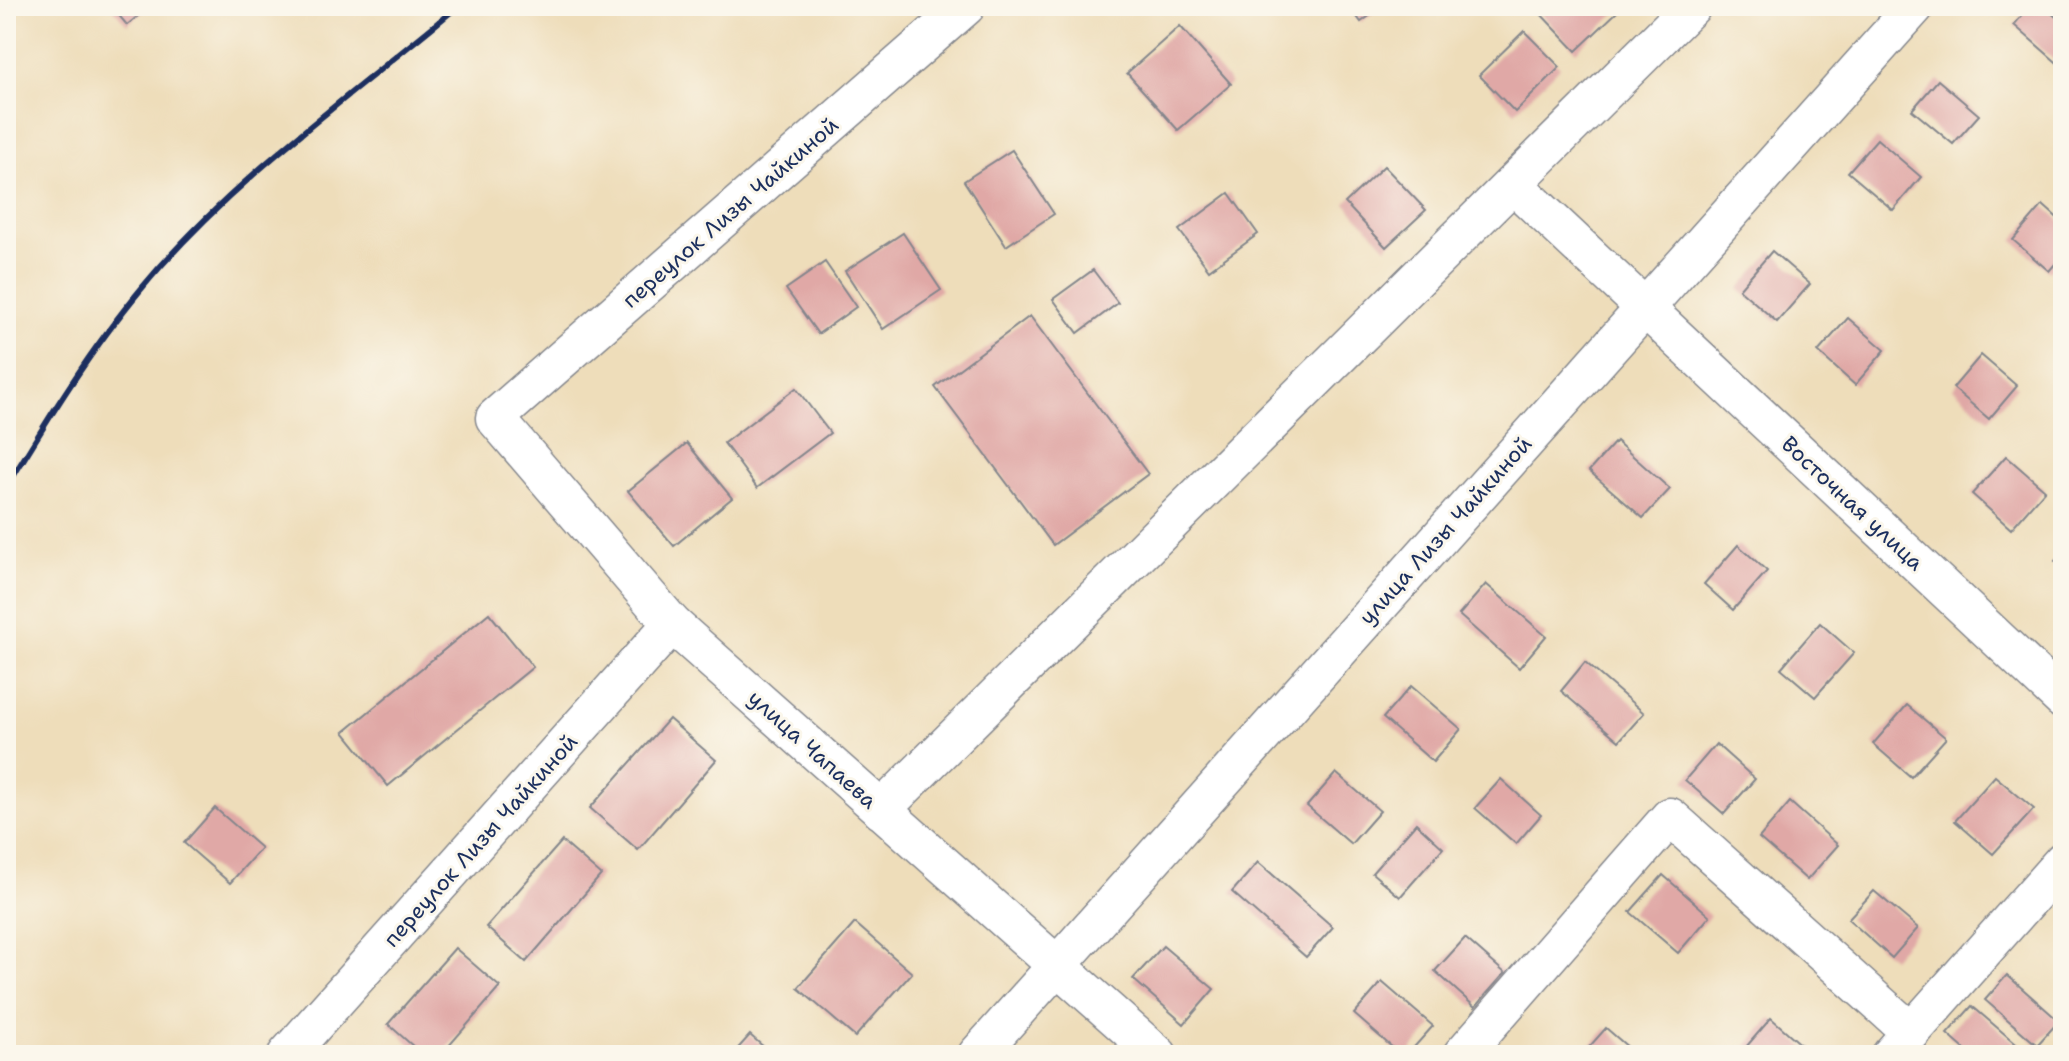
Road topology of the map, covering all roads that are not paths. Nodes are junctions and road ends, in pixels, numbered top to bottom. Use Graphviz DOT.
graph roads {
  1 [pos="1692,6"];
  2 [pos="1915,6"];
  3 [pos="942,13"];
  4 [pos="1514,185"];
  5 [pos="1643,307"];
  6 [pos="495,418"];
  7 [pos="672,624"];
  8 [pos="2063,700"];
  9 [pos="881,810"];
  10 [pos="2063,861"];
  11 [pos="1057,966"];
  12 [pos="1901,1043"];
  13 [pos="287,1055"];
  14 [pos="977,1055"];
  15 [pos="1158,1055"];
  16 [pos="1462,1055"];
  1 -- 4 [label="street"];
  2 -- 5 [label="street, улица Лизы Чайкиной"];
  3 -- 6 [label="street, переулок Лизы Чайкиной"];
  4 -- 5 [label="street, Восточная улица"];
  4 -- 9 [label="street"];
  5 -- 8 [label="street, Восточная улица"];
  5 -- 11 [label="street, улица Лизы Чайкиной"];
  6 -- 7 [label="street, улица Чапаева"];
  7 -- 9 [label="street, улица Чапаева"];
  7 -- 13 [label="street, переулок Лизы Чайкиной"];
  9 -- 11 [label="street, улица Чапаева"];
  10 -- 12 [label="street"];
  11 -- 14 [label="street, улица Лизы Чайкиной"];
  11 -- 15 [label="street, улица Чапаева"];
  12 -- 16 [label="street"];
}
